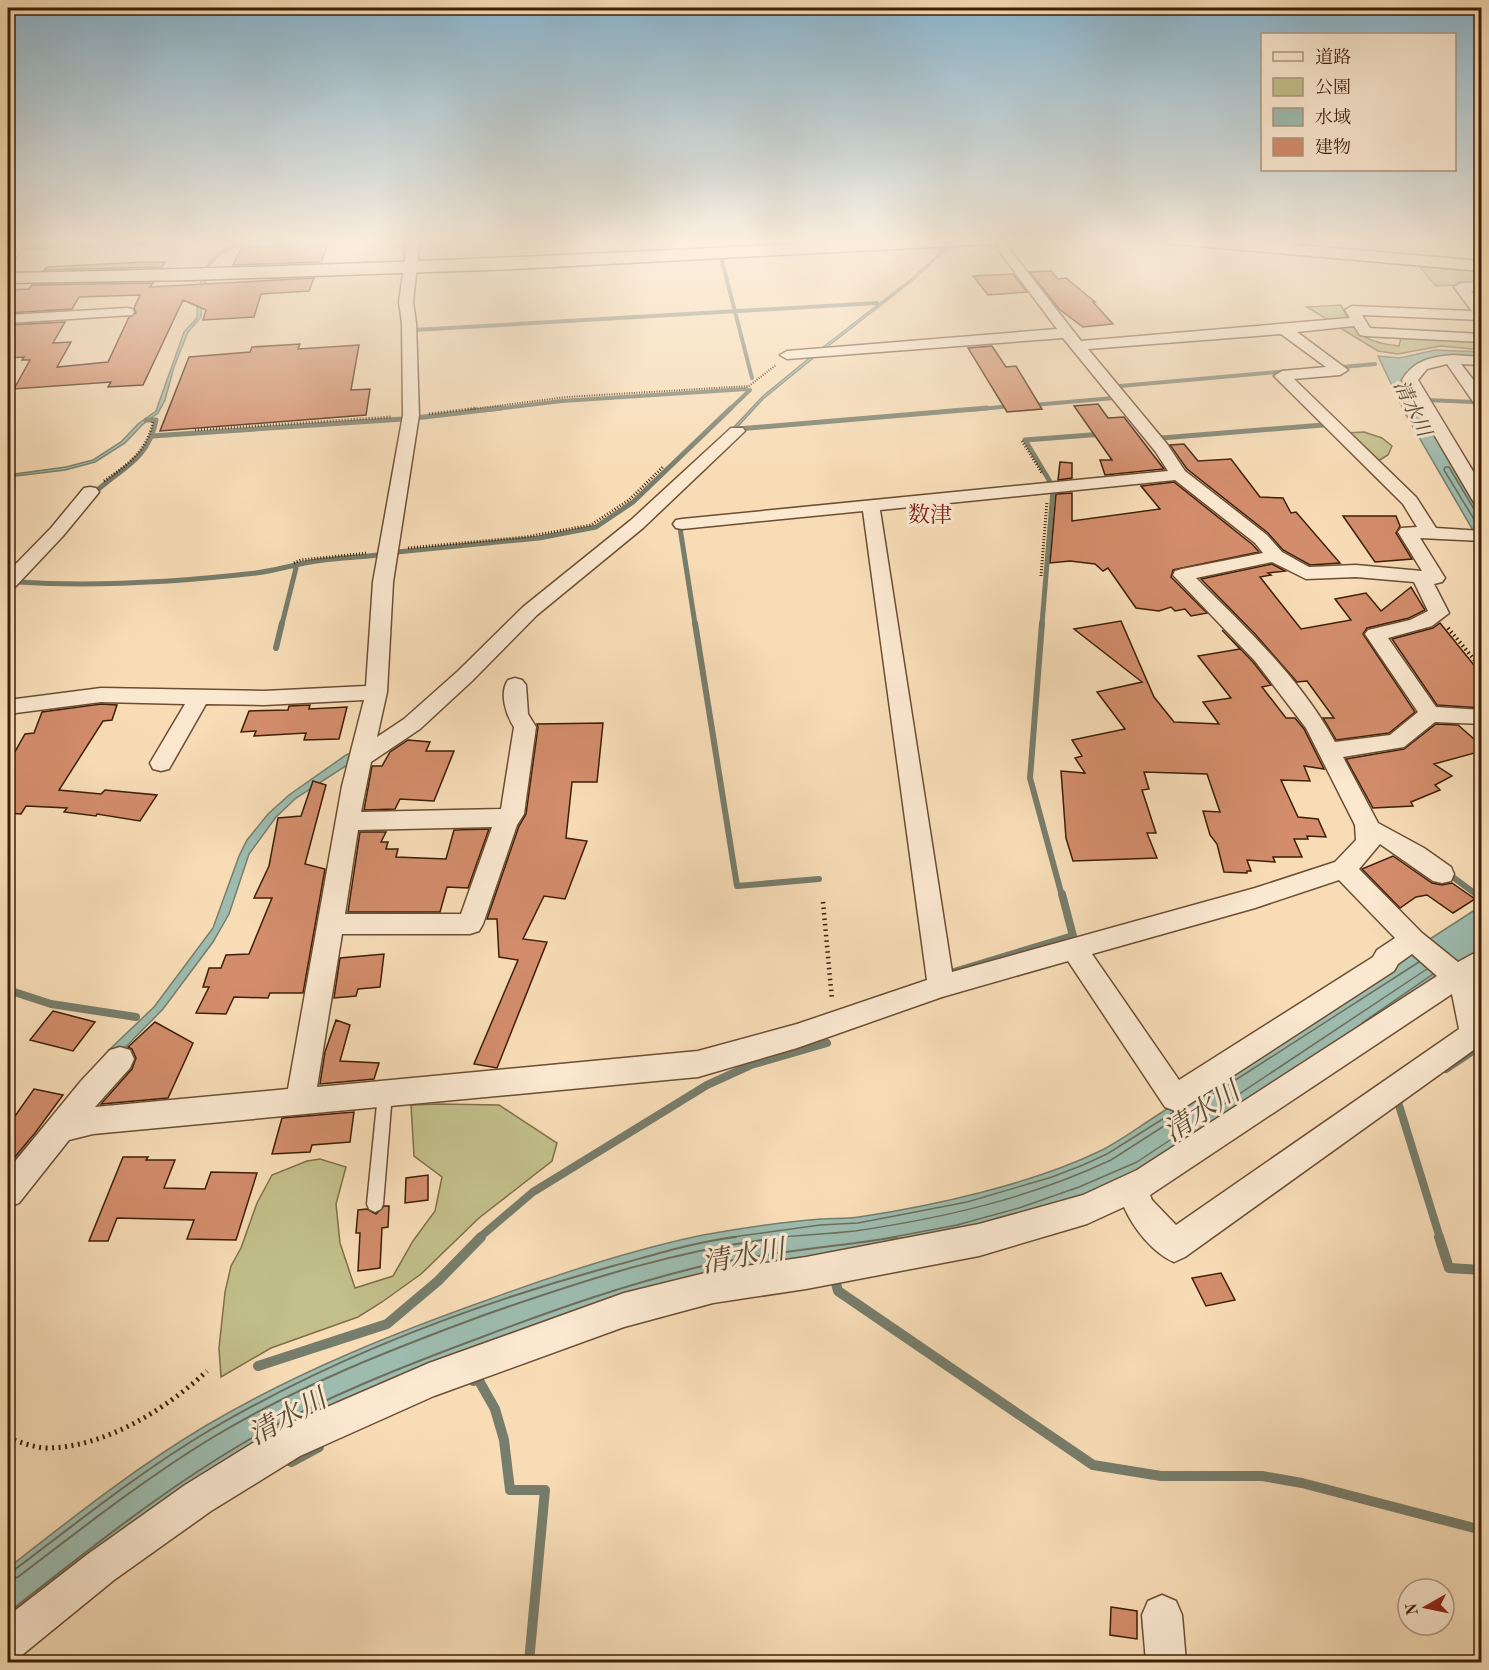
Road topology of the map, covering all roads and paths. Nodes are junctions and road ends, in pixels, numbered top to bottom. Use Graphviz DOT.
graph roads {
  1 [pos="43,317"];
  2 [pos="408,317"];
  3 [pos="1055,317"];
  4 [pos="1356,317"];
  5 [pos="8,319"];
  6 [pos="1358,321"];
  7 [pos="1284,329"];
  8 [pos="1067,333"];
  9 [pos="1482,338"];
  10 [pos="1077,346"];
  11 [pos="787,355"];
  12 [pos="1451,360"];
  13 [pos="1482,361"];
  14 [pos="1481,401"];
  15 [pos="411,415"];
  16 [pos="153,421"];
  17 [pos="195,430"];
  18 [pos="737,431"];
  19 [pos="1022,441"];
  20 [pos="664,466"];
  21 [pos="1179,475"];
  22 [pos="1049,487"];
  23 [pos="90,492"];
  24 [pos="1482,501"];
  25 [pos="872,506"];
  26 [pos="682,524"];
  27 [pos="1430,532"];
  28 [pos="1482,536"];
  29 [pos="388,550"];
  30 [pos="1275,556"];
  31 [pos="294,563"];
  32 [pos="1041,576"];
  33 [pos="1421,577"];
  34 [pos="8,583"];
  35 [pos="1437,615"];
  36 [pos="1482,669"];
  37 [pos="515,685"];
  38 [pos="376,692"];
  39 [pos="199,698"];
  40 [pos="14,706"];
  41 [pos="1430,714"];
  42 [pos="1482,717"];
  43 [pos="8,726"];
  44 [pos="1329,751"];
  45 [pos="361,758"];
  46 [pos="161,763"];
  47 [pos="508,818"];
  48 [pos="348,821"];
  49 [pos="1367,828"];
  50 [pos="1344,869"];
  51 [pos="1442,874"];
  52 [pos="823,902"];
  53 [pos="330,924"];
  54 [pos="1413,940"];
  55 [pos="1074,949"];
  56 [pos="1471,979"];
  57 [pos="941,986"];
  58 [pos="835,1022"];
  59 [pos="120,1059"];
  60 [pos="384,1094"];
  61 [pos="300,1101"];
  62 [pos="61,1128"];
  63 [pos="1132,1188"];
  64 [pos="8,1192"];
  65 [pos="375,1204"];
  66 [pos="207,1371"];
  67 [pos="8,1438"];
  68 [pos="1162,1615"];
  69 [pos="8,1641"];
  70 [pos="1166,1662"];
  1 -- 5 [label="street"];
  2 -- 15 [label="street"];
  3 -- 8 [label="street"];
  4 -- 6 [label="street"];
  6 -- 7 [label="street"];
  6 -- 9 [label="street"];
  7 -- 10 [label="street"];
  7 -- 27 [label="street"];
  8 -- 10 [label="street"];
  8 -- 11 [label="street"];
  10 -- 21 [label="street"];
  11 -- 15 [label="path"];
  12 -- 13 [label="street"];
  12 -- 14 [label="street"];
  12 -- 24 [label="street"];
  15 -- 17 [label="path"];
  15 -- 29 [label="street"];
  16 -- 23 [label="path"];
  18 -- 45 [label="street"];
  19 -- 22 [label="path"];
  20 -- 29 [label="path"];
  21 -- 22 [label="street"];
  21 -- 30 [label="street"];
  22 -- 25 [label="street"];
  22 -- 32 [label="path"];
  23 -- 34 [label="street"];
  25 -- 26 [label="street"];
  25 -- 57 [label="street"];
  27 -- 28 [label="street"];
  27 -- 33 [label="street"];
  29 -- 31 [label="path"];
  29 -- 38 [label="street"];
  30 -- 33 [label="street"];
  30 -- 44 [label="street"];
  33 -- 35 [label="street"];
  35 -- 36 [label="path"];
  35 -- 41 [label="street"];
  37 -- 47 [label="street"];
  38 -- 39 [label="street"];
  38 -- 45 [label="street"];
  39 -- 40 [label="street"];
  39 -- 46 [label="street"];
  40 -- 43 [label="street"];
  41 -- 42 [label="street"];
  41 -- 44 [label="street"];
  44 -- 49 [label="street"];
  45 -- 48 [label="street"];
  47 -- 48 [label="street"];
  47 -- 53 [label="street"];
  48 -- 53 [label="street"];
  49 -- 50 [label="street"];
  49 -- 51 [label="street"];
  50 -- 54 [label="street"];
  50 -- 55 [label="street"];
  52 -- 58 [label="path"];
  53 -- 61 [label="street"];
  54 -- 55 [label="street"];
  54 -- 56 [label="street"];
  55 -- 57 [label="street"];
  56 -- 63 [label="street"];
  56 -- 63 [label="street"];
  57 -- 58 [label="street"];
  58 -- 60 [label="street"];
  59 -- 62 [label="street"];
  60 -- 61 [label="street"];
  60 -- 65 [label="lane"];
  61 -- 62 [label="street"];
  62 -- 64 [label="street"];
  63 -- 69 [label="street"];
  66 -- 67 [label="path"];
  68 -- 70 [label="street"];
}
